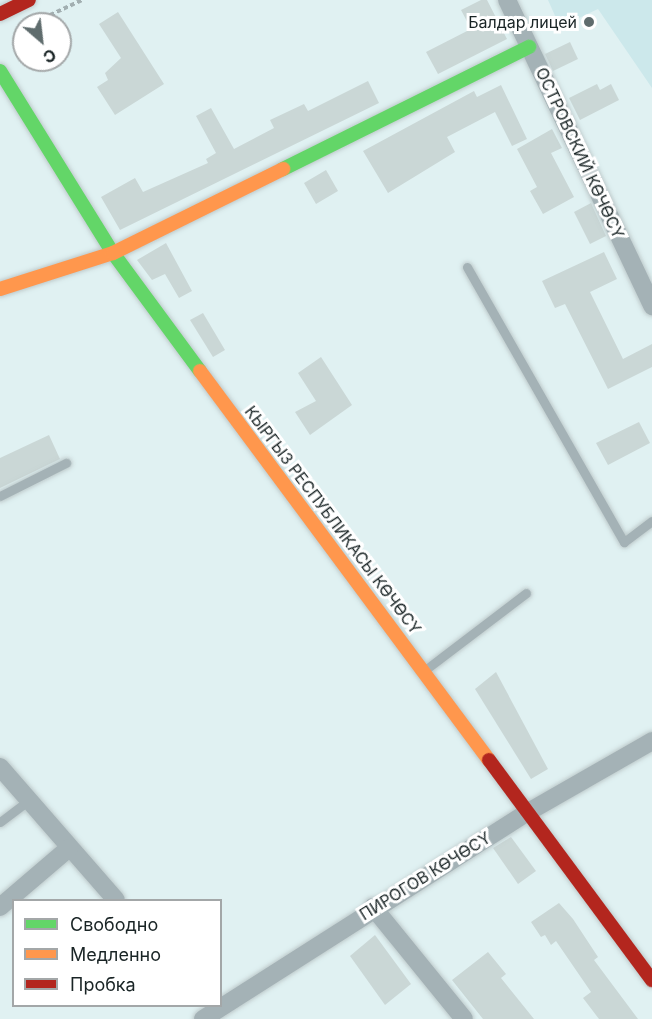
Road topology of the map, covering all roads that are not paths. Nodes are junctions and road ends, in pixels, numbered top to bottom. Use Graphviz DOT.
graph roads {
  1 [pos="29,0"];
  2 [pos="507,0"];
  3 [pos="0,14"];
  4 [pos="529,47"];
  5 [pos="0,71"];
  6 [pos="113,253"];
  7 [pos="467,267"];
  8 [pos="0,289"];
  9 [pos="652,306"];
  10 [pos="66,463"];
  11 [pos="0,496"];
  12 [pos="652,521"];
  13 [pos="526,593"];
  14 [pos="425,670"];
  15 [pos="652,741"];
  16 [pos="0,767"];
  17 [pos="28,801"];
  18 [pos="530,811"];
  19 [pos="0,822"];
  20 [pos="69,848"];
  21 [pos="115,899"];
  22 [pos="0,908"];
  23 [pos="373,908"];
  24 [pos="652,980"];
  25 [pos="222,1007"];
  26 [pos="464,1019"];
  1 -- 3 [label="main road"];
  2 -- 4 [label="street, ОСТРОВСКИЙ КӨЧӨСҮ"];
  4 -- 6 [label="main road"];
  4 -- 9 [label="street, ОСТРОВСКИЙ КӨЧӨСҮ"];
  5 -- 6 [label="main road, КЫРГЫЗ РЕСПУБЛИКАСЫ КӨЧӨСҮ"];
  6 -- 8 [label="main road"];
  6 -- 14 [label="main road, КЫРГЫЗ РЕСПУБЛИКАСЫ КӨЧӨСҮ"];
  7 -- 12 [label="lane"];
  10 -- 11 [label="lane"];
  13 -- 14 [label="lane"];
  14 -- 18 [label="main road, КЫРГЫЗ РЕСПУБЛИКАСЫ КӨЧӨСҮ"];
  15 -- 18 [label="street, ПИРОГОВ КӨЧӨСҮ"];
  16 -- 17 [label="street"];
  17 -- 19 [label="lane"];
  17 -- 20 [label="street"];
  18 -- 23 [label="street, ПИРОГОВ КӨЧӨСҮ"];
  18 -- 24 [label="main road, КЫРГЫЗ РЕСПУБЛИКАСЫ КӨЧӨСҮ"];
  20 -- 21 [label="street"];
  20 -- 22 [label="street"];
  23 -- 25 [label="street, ПИРОГОВ КӨЧӨСҮ"];
  23 -- 26 [label="street"];
}
